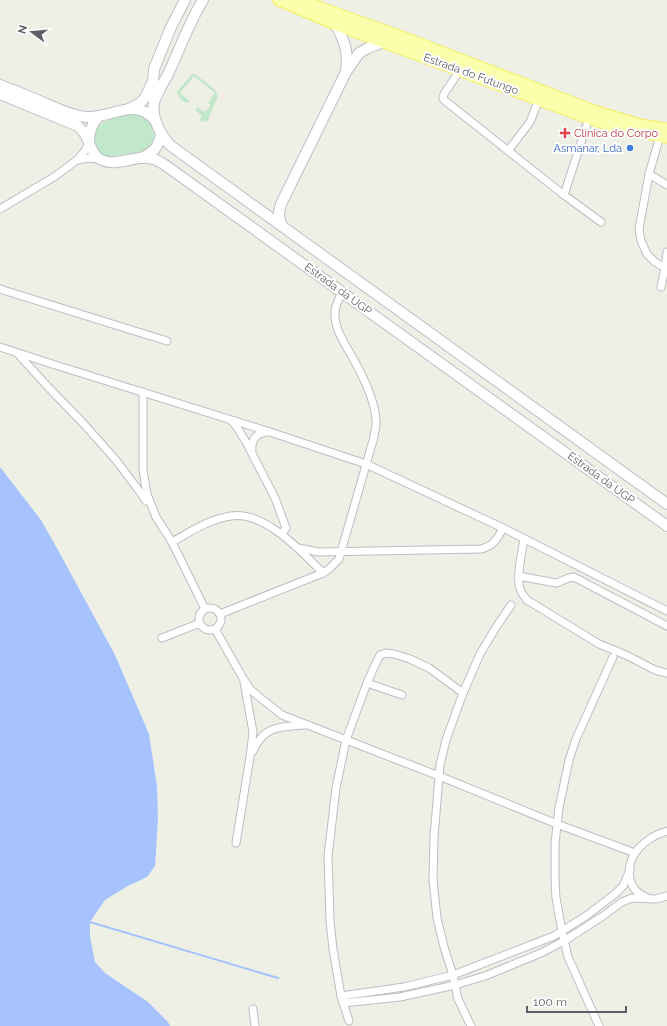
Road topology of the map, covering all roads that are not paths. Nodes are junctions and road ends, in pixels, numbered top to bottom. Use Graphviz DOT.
graph roads {
  1 [pos="185,0"];
  2 [pos="203,0"];
  3 [pos="279,0"];
  4 [pos="301,0"];
  5 [pos="335,24"];
  6 [pos="383,42"];
  7 [pos="460,70"];
  8 [pos="346,72"];
  9 [pos="0,85"];
  10 [pos="0,94"];
  11 [pos="539,99"];
  12 [pos="129,109"];
  13 [pos="98,117"];
  14 [pos="589,118"];
  15 [pos="156,121"];
  16 [pos="162,134"];
  17 [pos="665,135"];
  18 [pos="89,143"];
  19 [pos="508,151"];
  20 [pos="141,158"];
  21 [pos="99,159"];
  22 [pos="77,160"];
  23 [pos="649,174"];
  24 [pos="667,185"];
  25 [pos="564,195"];
  26 [pos="282,202"];
  27 [pos="0,209"];
  28 [pos="260,210"];
  29 [pos="601,222"];
  30 [pos="282,226"];
  31 [pos="667,252"];
  32 [pos="665,268"];
  33 [pos="661,287"];
  34 [pos="0,289"];
  35 [pos="342,292"];
  36 [pos="167,341"];
  37 [pos="0,347"];
  38 [pos="18,353"];
  39 [pos="143,392"];
  40 [pos="225,418"];
  41 [pos="270,432"];
  42 [pos="252,453"];
  43 [pos="366,464"];
  44 [pos="667,504"];
  45 [pos="156,517"];
  46 [pos="667,526"];
  47 [pos="503,528"];
  48 [pos="282,534"];
  49 [pos="524,538"];
  50 [pos="172,542"];
  51 [pos="298,548"];
  52 [pos="341,552"];
  53 [pos="323,572"];
  54 [pos="518,576"];
  55 [pos="511,605"];
  56 [pos="205,609"];
  57 [pos="667,611"];
  58 [pos="220,614"];
  59 [pos="200,623"];
  60 [pos="667,626"];
  61 [pos="215,628"];
  62 [pos="162,638"];
  63 [pos="613,657"];
  64 [pos="667,672"];
  65 [pos="244,680"];
  66 [pos="367,683"];
  67 [pos="464,693"];
  68 [pos="402,695"];
  69 [pos="310,725"];
  70 [pos="346,740"];
  71 [pos="250,757"];
  72 [pos="439,776"];
  73 [pos="557,824"];
  74 [pos="667,831"];
  75 [pos="236,843"];
  76 [pos="634,853"];
  77 [pos="630,870"];
  78 [pos="667,897"];
  79 [pos="652,898"];
  80 [pos="562,931"];
  81 [pos="564,941"];
  82 [pos="453,975"];
  83 [pos="456,986"];
  84 [pos="342,1000"];
  85 [pos="253,1010"];
  86 [pos="348,1020"];
  87 [pos="255,1026"];
  88 [pos="471,1026"];
  89 [pos="599,1026"];
  1 -- 12 [label="main road"];
  2 -- 15 [label="main road"];
  3 -- 5 [label="main road, Estrada do Futungo"];
  4 -- 17 [label="main road, Estrada do Futungo"];
  5 -- 6 [label="main road, Estrada do Futungo"];
  5 -- 8 [label="main road"];
  6 -- 7 [label="main road, Estrada do Futungo"];
  6 -- 8 [label="main road"];
  7 -- 11 [label="main road, Estrada do Futungo"];
  7 -- 19 [label="street"];
  8 -- 26 [label="main road"];
  9 -- 13 [label="main road"];
  10 -- 18 [label="main road"];
  11 -- 14 [label="main road, Estrada do Futungo"];
  11 -- 19 [label="street"];
  12 -- 13 [label="main road"];
  12 -- 15 [label="main road"];
  13 -- 18 [label="main road"];
  14 -- 17 [label="main road, Estrada do Futungo"];
  14 -- 25 [label="street"];
  15 -- 16 [label="main road"];
  16 -- 20 [label="main road"];
  16 -- 28 [label="main road"];
  17 -- 23 [label="street"];
  18 -- 21 [label="main road"];
  18 -- 22 [label="street"];
  19 -- 25 [label="street"];
  20 -- 21 [label="main road, Estrada da UGP"];
  20 -- 35 [label="main road, Estrada da UGP"];
  21 -- 22 [label="street"];
  22 -- 27 [label="street"];
  23 -- 24 [label="street"];
  23 -- 32 [label="street"];
  25 -- 29 [label="street"];
  26 -- 28 [label="main road"];
  26 -- 30 [label="main road"];
  28 -- 30 [label="main road"];
  30 -- 44 [label="main road"];
  31 -- 32 [label="street"];
  32 -- 33 [label="street"];
  34 -- 36 [label="street"];
  35 -- 43 [label="street"];
  35 -- 46 [label="main road, Estrada da UGP"];
  37 -- 38 [label="street"];
  38 -- 39 [label="street"];
  38 -- 45 [label="street"];
  39 -- 40 [label="street"];
  39 -- 45 [label="street"];
  40 -- 41 [label="street"];
  40 -- 42 [label="street"];
  41 -- 42 [label="street"];
  41 -- 43 [label="street"];
  42 -- 48 [label="street"];
  43 -- 47 [label="street"];
  43 -- 52 [label="street"];
  45 -- 50 [label="street"];
  47 -- 49 [label="street"];
  47 -- 52 [label="street"];
  48 -- 50 [label="street"];
  48 -- 51 [label="street"];
  49 -- 54 [label="street"];
  49 -- 57 [label="street"];
  50 -- 56 [label="street"];
  51 -- 52 [label="street"];
  51 -- 53 [label="street"];
  52 -- 53 [label="street"];
  53 -- 58 [label="street"];
  54 -- 60 [label="street"];
  54 -- 64 [label="street"];
  55 -- 67 [label="street"];
  56 -- 58 [label="street"];
  56 -- 59 [label="street"];
  58 -- 61 [label="street"];
  59 -- 61 [label="street"];
  59 -- 62 [label="street"];
  61 -- 65 [label="street"];
  63 -- 73 [label="street"];
  65 -- 69 [label="street"];
  65 -- 71 [label="street"];
  66 -- 67 [label="street"];
  66 -- 68 [label="street"];
  66 -- 70 [label="street"];
  67 -- 72 [label="street"];
  69 -- 70 [label="street"];
  69 -- 71 [label="street"];
  70 -- 72 [label="street"];
  70 -- 84 [label="street"];
  71 -- 75 [label="street"];
  72 -- 73 [label="street"];
  72 -- 82 [label="street"];
  73 -- 76 [label="street"];
  73 -- 80 [label="street"];
  74 -- 76 [label="street"];
  76 -- 77 [label="street"];
  77 -- 79 [label="street"];
  77 -- 80 [label="street"];
  78 -- 79 [label="street"];
  79 -- 81 [label="street"];
  80 -- 81 [label="street"];
  80 -- 82 [label="street"];
  81 -- 83 [label="street"];
  81 -- 89 [label="street"];
  82 -- 83 [label="street"];
  82 -- 84 [label="street"];
  83 -- 84 [label="street"];
  83 -- 88 [label="street"];
  84 -- 86 [label="street"];
  85 -- 87 [label="street"];
}
